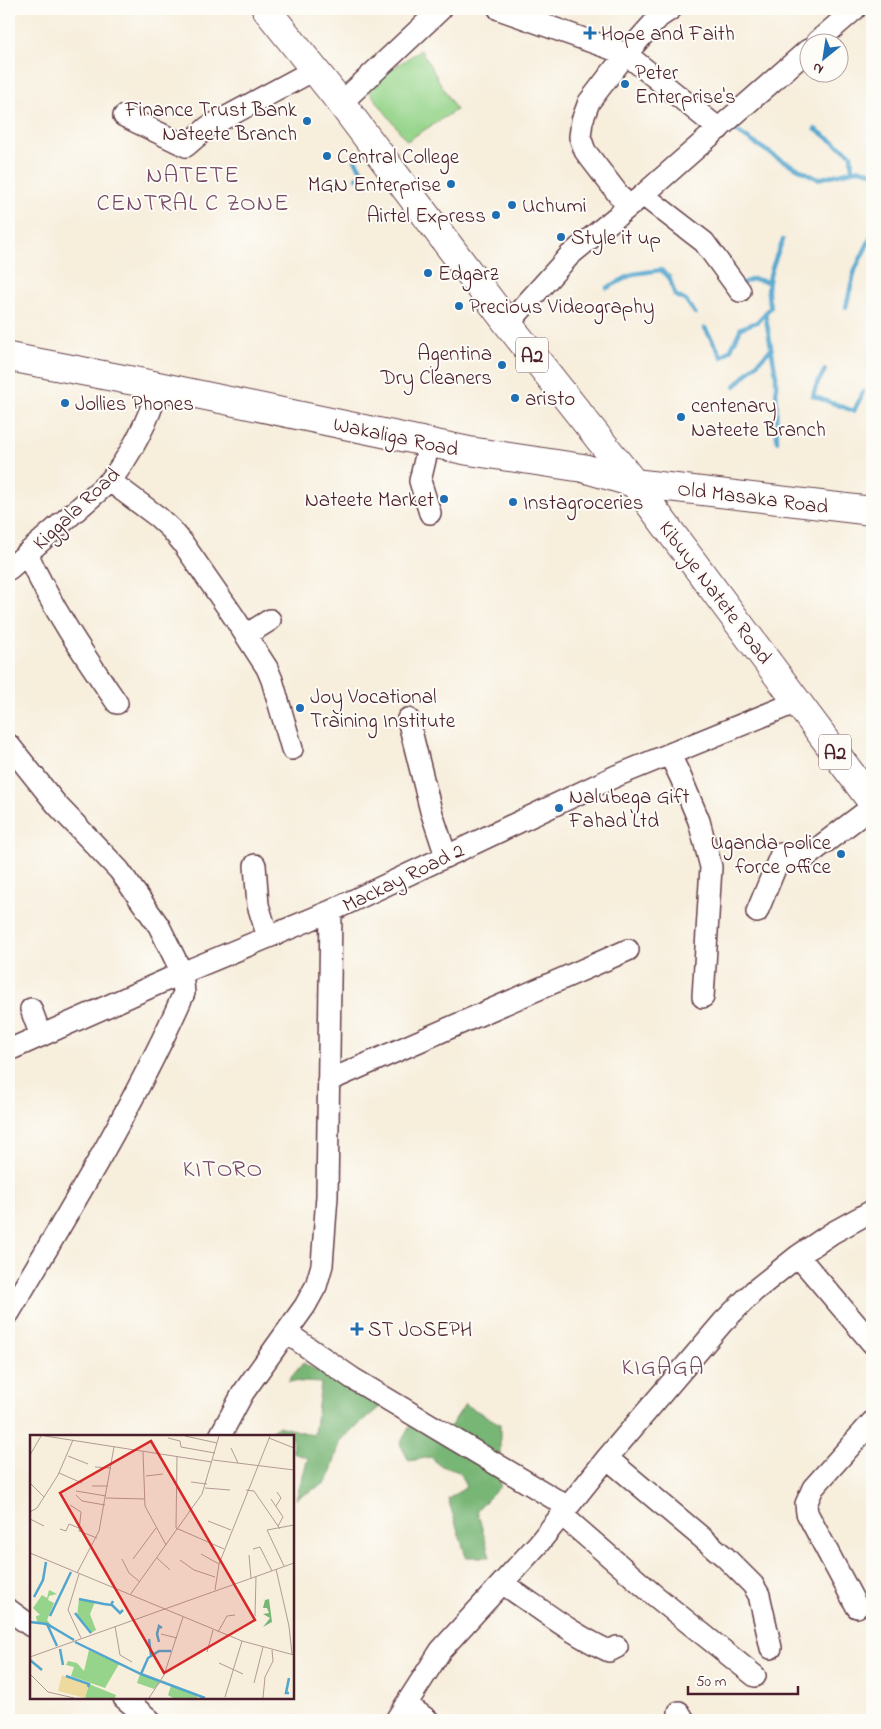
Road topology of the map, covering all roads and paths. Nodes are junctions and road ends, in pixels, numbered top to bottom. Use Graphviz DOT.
graph roads {
  1 [pos="266,9"];
  2 [pos="441,9"];
  3 [pos="499,9"];
  4 [pos="671,9"];
  5 [pos="841,13"];
  6 [pos="825,32"];
  7 [pos="626,54"];
  8 [pos="798,59"];
  9 [pos="314,70"];
  10 [pos="341,103"];
  11 [pos="124,116"];
  12 [pos="718,129"];
  13 [pos="635,201"];
  14 [pos="740,292"];
  15 [pos="508,324"];
  16 [pos="9,357"];
  17 [pos="159,386"];
  18 [pos="429,443"];
  19 [pos="110,481"];
  20 [pos="634,483"];
  21 [pos="872,511"];
  22 [pos="430,514"];
  23 [pos="27,553"];
  24 [pos="9,569"];
  25 [pos="270,620"];
  26 [pos="246,635"];
  27 [pos="797,702"];
  28 [pos="117,703"];
  29 [pos="408,719"];
  30 [pos="9,745"];
  31 [pos="292,749"];
  32 [pos="670,754"];
  33 [pos="872,802"];
  34 [pos="872,807"];
  35 [pos="446,856"];
  36 [pos="255,865"];
  37 [pos="331,911"];
  38 [pos="757,912"];
  39 [pos="268,937"];
  40 [pos="628,950"];
  41 [pos="182,973"];
  42 [pos="703,997"];
  43 [pos="31,1009"];
  44 [pos="41,1036"];
  45 [pos="9,1050"];
  46 [pos="328,1081"];
  47 [pos="872,1211"];
  48 [pos="798,1256"];
  49 [pos="9,1313"];
  50 [pos="287,1333"];
  51 [pos="872,1344"];
  52 [pos="872,1422"];
  53 [pos="221,1435"];
  54 [pos="607,1458"];
  55 [pos="565,1511"];
  56 [pos="503,1584"];
  57 [pos="857,1607"];
  58 [pos="9,1610"];
  59 [pos="30,1625"];
  60 [pos="617,1647"];
  61 [pos="771,1648"];
  62 [pos="755,1676"];
  63 [pos="131,1708"];
  64 [pos="401,1712"];
  65 [pos="150,1720"];
  66 [pos="428,1720"];
  1 -- 9 [label="main road, Kibuye Natete Road / A2"];
  2 -- 10 [label="street"];
  3 -- 7 [label="street"];
  4 -- 7 [label="street"];
  5 -- 6 [label="street"];
  7 -- 12 [label="street"];
  7 -- 13 [label="street"];
  8 -- 12 [label="street"];
  9 -- 10 [label="main road, Kibuye Natete Road / A2"];
  9 -- 11 [label="street"];
  10 -- 15 [label="main road, Kibuye Natete Road / A2"];
  12 -- 13 [label="street"];
  13 -- 14 [label="street"];
  13 -- 15 [label="street"];
  15 -- 20 [label="main road, Kibuye Natete Road / A2"];
  16 -- 17 [label="main road, Wakaliga Road"];
  17 -- 18 [label="main road, Wakaliga Road"];
  17 -- 19 [label="street, Kiggala Road"];
  18 -- 20 [label="main road, Wakaliga Road"];
  18 -- 22 [label="street"];
  19 -- 23 [label="street, Kiggala Road"];
  19 -- 26 [label="street"];
  20 -- 21 [label="main road, Old Masaka Road"];
  20 -- 27 [label="main road, Kibuye Natete Road / A2"];
  23 -- 24 [label="street, Kiggala Road"];
  23 -- 28 [label="street"];
  25 -- 26 [label="street"];
  26 -- 31 [label="street"];
  27 -- 32 [label="street, Mackay Road 2"];
  27 -- 33 [label="main road, A2"];
  29 -- 35 [label="street"];
  30 -- 41 [label="street"];
  32 -- 35 [label="street, Mackay Road 2"];
  32 -- 42 [label="street"];
  34 -- 38 [label="street"];
  35 -- 37 [label="street, Mackay Road 2"];
  36 -- 39 [label="street"];
  37 -- 39 [label="street, Mackay Road 2"];
  37 -- 46 [label="street"];
  39 -- 41 [label="street, Mackay Road 2"];
  40 -- 46 [label="street"];
  41 -- 44 [label="street, Mackay Road 2"];
  41 -- 49 [label="street"];
  43 -- 44 [label="street"];
  44 -- 45 [label="street, Mackay Road 2"];
  46 -- 50 [label="street"];
  47 -- 48 [label="street"];
  48 -- 51 [label="street"];
  48 -- 54 [label="street"];
  50 -- 53 [label="street"];
  50 -- 55 [label="street"];
  52 -- 57 [label="street"];
  54 -- 55 [label="street"];
  54 -- 61 [label="street"];
  55 -- 56 [label="street"];
  55 -- 62 [label="street"];
  56 -- 60 [label="street"];
  56 -- 64 [label="street"];
  58 -- 59 [label="street"];
  63 -- 65 [label="street"];
  64 -- 66 [label="street"];
}
